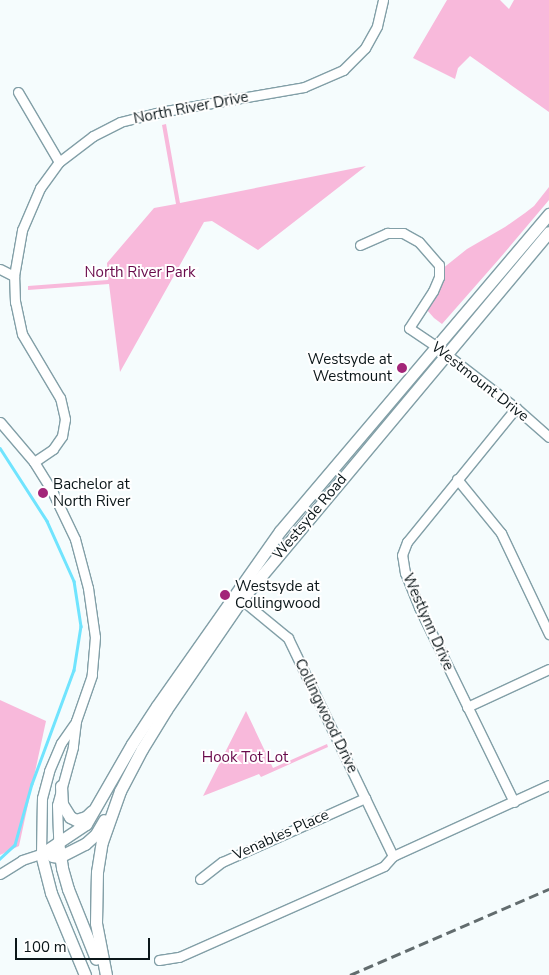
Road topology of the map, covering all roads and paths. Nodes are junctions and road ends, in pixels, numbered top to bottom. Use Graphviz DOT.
graph roads {
  1 [pos="384,0"];
  2 [pos="18,92"];
  3 [pos="59,162"];
  4 [pos="549,214"];
  5 [pos="549,232"];
  6 [pos="360,244"];
  7 [pos="0,269"];
  8 [pos="14,276"];
  9 [pos="437,347"];
  10 [pos="446,354"];
  11 [pos="516,408"];
  12 [pos="0,422"];
  13 [pos="549,437"];
  14 [pos="34,462"];
  15 [pos="457,479"];
  16 [pos="238,597"];
  17 [pos="549,634"];
  18 [pos="549,669"];
  19 [pos="468,707"];
  20 [pos="76,721"];
  21 [pos="549,785"];
  22 [pos="61,786"];
  23 [pos="120,791"];
  24 [pos="365,798"];
  25 [pos="514,802"];
  26 [pos="98,807"];
  27 [pos="58,842"];
  28 [pos="40,854"];
  29 [pos="393,856"];
  30 [pos="60,857"];
  31 [pos="0,874"];
  32 [pos="200,879"];
  33 [pos="159,960"];
  34 [pos="85,975"];
  35 [pos="104,975"];
  1 -- 3 [label="street, North River Drive"];
  2 -- 3 [label="street"];
  3 -- 8 [label="street, North River Drive"];
  4 -- 9 [label="main road, Westsyde Road"];
  5 -- 10 [label="main road, Westsyde Road"];
  6 -- 9 [label="street, Westmount Drive"];
  7 -- 8 [label="street"];
  8 -- 14 [label="street, North River Drive"];
  9 -- 10 [label="street, Westmount Drive"];
  9 -- 16 [label="main road, Westsyde Road"];
  10 -- 11 [label="street, Westmount Drive"];
  10 -- 16 [label="main road, Westsyde Road"];
  11 -- 13 [label="street, Westmount Drive"];
  11 -- 15 [label="street, Westlynn Drive"];
  12 -- 14 [label="street"];
  14 -- 20 [label="street"];
  15 -- 17 [label="street"];
  15 -- 19 [label="street, Westlynn Drive"];
  16 -- 23 [label="main road, Westsyde Road"];
  16 -- 24 [label="street, Collingwood Drive"];
  16 -- 26 [label="main road, Westsyde Road"];
  18 -- 19 [label="street"];
  19 -- 25 [label="street, Westlynn Drive"];
  20 -- 22 [label="street"];
  20 -- 28 [label="street"];
  21 -- 25 [label="street"];
  22 -- 26 [label="main road"];
  22 -- 27 [label="street"];
  23 -- 30 [label="main road"];
  23 -- 35 [label="main road, Westsyde Road"];
  24 -- 29 [label="street, Collingwood Drive"];
  24 -- 32 [label="street, Venables Place"];
  25 -- 29 [label="street"];
  26 -- 27 [label="main road, Westsyde Road"];
  27 -- 28 [label="main road, Westsyde Road"];
  27 -- 30 [label="main road"];
  28 -- 30 [label="main road"];
  28 -- 31 [label="street"];
  28 -- 34 [label="main road"];
  29 -- 33 [label="street"];
  30 -- 35 [label="main road"];
}
